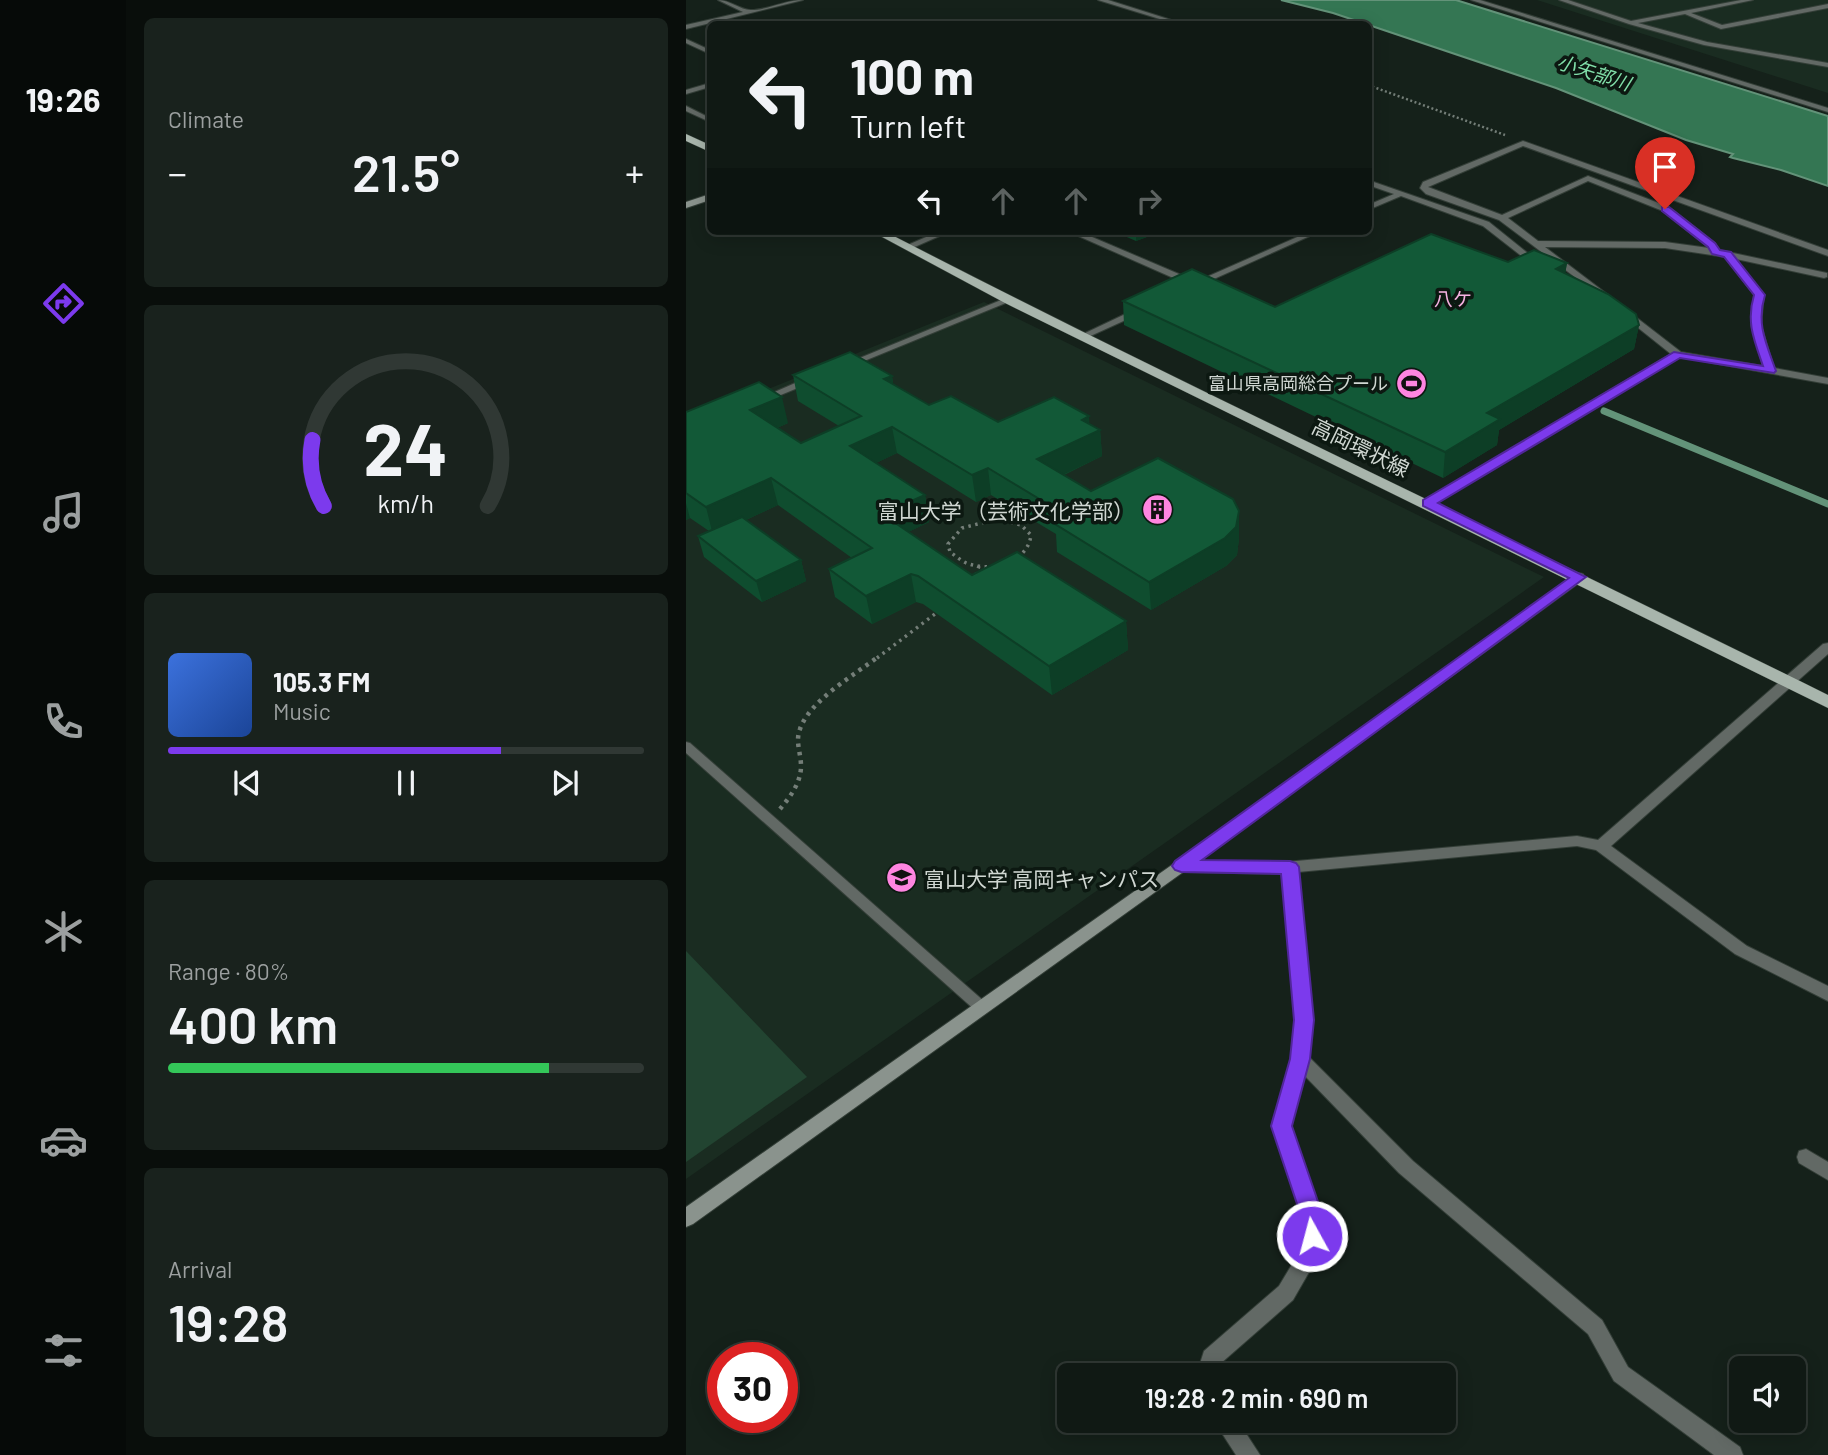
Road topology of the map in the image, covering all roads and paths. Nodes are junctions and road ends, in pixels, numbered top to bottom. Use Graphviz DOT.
graph roads {
  1 [pos="721,0"];
  2 [pos="800,0"];
  3 [pos="1101,0"];
  4 [pos="1474,0"];
  5 [pos="1562,0"];
  6 [pos="1749,0"];
  7 [pos="1823,0"];
  8 [pos="1828,4"];
  9 [pos="749,12"];
  10 [pos="1684,12"];
  11 [pos="711,21"];
  12 [pos="1171,21"];
  13 [pos="707,22"];
  14 [pos="1631,23"];
  15 [pos="686,27"];
  16 [pos="686,41"];
  17 [pos="707,51"];
  18 [pos="1828,65"];
  19 [pos="707,86"];
  20 [pos="1372,86"];
  21 [pos="686,92"];
  22 [pos="686,108"];
  23 [pos="1828,110"];
  24 [pos="707,118"];
  25 [pos="686,137"];
  26 [pos="1523,143"];
  27 [pos="707,148"];
  28 [pos="1372,183"];
  29 [pos="1402,193"];
  30 [pos="707,198"];
  31 [pos="686,205"];
  32 [pos="1372,206"];
  33 [pos="1502,218"];
  34 [pos="884,235"];
  35 [pos="937,235"];
  36 [pos="1080,235"];
  37 [pos="1309,235"];
  38 [pos="1536,244"];
  39 [pos="907,247"];
  40 [pos="1716,252"];
  41 [pos="1828,253"];
  42 [pos="1728,255"];
  43 [pos="1564,266"];
  44 [pos="1553,267"];
  45 [pos="1543,269"];
  46 [pos="1824,275"];
  47 [pos="1197,285"];
  48 [pos="1185,290"];
  49 [pos="1009,300"];
  50 [pos="1147,307"];
  51 [pos="1083,336"];
  52 [pos="1678,354"];
  53 [pos="841,368"];
  54 [pos="1770,371"];
  55 [pos="815,378"];
  56 [pos="1828,381"];
  57 [pos="751,404"];
  58 [pos="1428,503"];
  59 [pos="979,566"];
  60 [pos="1579,577"];
  61 [pos="975,579"];
  62 [pos="950,605"];
  63 [pos="1828,647"];
  64 [pos="1788,682"];
  65 [pos="1828,702"];
  66 [pos="686,746"];
  67 [pos="769,819"];
  68 [pos="1601,846"];
  69 [pos="1181,866"];
  70 [pos="1290,867"];
  71 [pos="1828,994"];
  72 [pos="981,1007"];
  73 [pos="1300,1059"];
  74 [pos="1806,1157"];
  75 [pos="1828,1172"];
  76 [pos="686,1218"];
  77 [pos="1210,1363"];
  78 [pos="1233,1433"];
  79 [pos="1249,1455"];
  80 [pos="1732,1455"];
  1 -- 9 [label="lane"];
  2 -- 9 [label="lane"];
  3 -- 12 [label="street"];
  4 -- 23 [label="lane"];
  5 -- 14 [label="lane"];
  6 -- 10 [label="lane"];
  7 -- 8 [label="lane"];
  8 -- 10 [label="lane"];
  9 -- 11 [label="lane"];
  10 -- 14 [label="lane"];
  13 -- 15 [label="lane"];
  14 -- 18 [label="lane"];
  16 -- 17 [label="lane"];
  19 -- 21 [label="lane"];
  20 -- 26 [label="path"];
  22 -- 24 [label="lane"];
  25 -- 27 [label="main road"];
  26 -- 33 [label="street"];
  26 -- 41 [label="street"];
  28 -- 29 [label="lane"];
  29 -- 32 [label="lane"];
  29 -- 45 [label="lane"];
  30 -- 31 [label="street"];
  33 -- 38 [label="street"];
  33 -- 40 [label="street"];
  34 -- 39 [label="main road, 高岡環状線"];
  35 -- 39 [label="lane"];
  36 -- 47 [label="lane"];
  37 -- 47 [label="lane"];
  38 -- 40 [label="street"];
  38 -- 43 [label="street"];
  39 -- 49 [label="main road, 高岡環状線"];
  40 -- 42 [label="street"];
  42 -- 46 [label="street"];
  42 -- 54 [label="street"];
  43 -- 44 [label="lane"];
  43 -- 52 [label="street"];
  47 -- 48 [label="lane"];
  49 -- 51 [label="main road, 高岡環状線"];
  49 -- 53 [label="lane"];
  50 -- 51 [label="lane"];
  51 -- 58 [label="main road, 高岡環状線"];
  52 -- 54 [label="street"];
  52 -- 58 [label="street"];
  54 -- 56 [label="street"];
  55 -- 57 [label="lane"];
  58 -- 60 [label="main road, 高岡環状線"];
  59 -- 59 [label="path"];
  59 -- 61 [label="path"];
  60 -- 64 [label="main road, 高岡環状線"];
  60 -- 69 [label="street"];
  62 -- 67 [label="path"];
  63 -- 64 [label="street"];
  64 -- 65 [label="main road, 高岡環状線"];
  64 -- 68 [label="street"];
  66 -- 67 [label="lane"];
  67 -- 72 [label="lane"];
  68 -- 70 [label="street"];
  68 -- 71 [label="street"];
  69 -- 70 [label="street"];
  69 -- 72 [label="street"];
  70 -- 73 [label="street"];
  72 -- 76 [label="street"];
  73 -- 77 [label="street"];
  73 -- 80 [label="street"];
  74 -- 75 [label="street"];
  78 -- 79 [label="street"];
}
